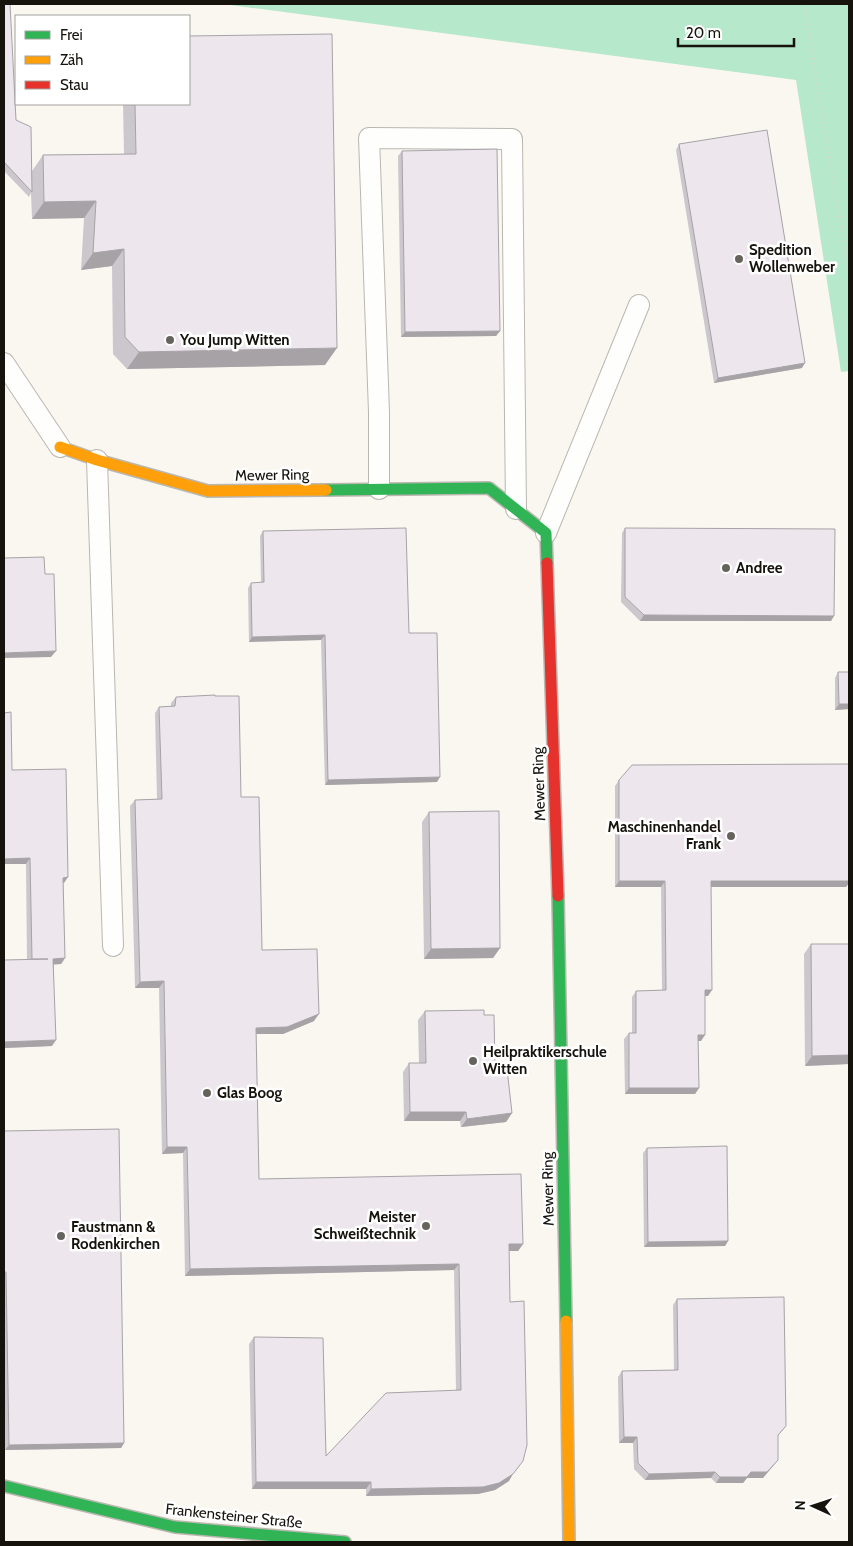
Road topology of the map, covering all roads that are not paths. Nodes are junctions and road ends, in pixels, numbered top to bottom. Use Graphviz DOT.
graph roads {
  1 [pos="639,305"];
  2 [pos="4,363"];
  3 [pos="60,447"];
  4 [pos="97,460"];
  5 [pos="379,489"];
  6 [pos="516,509"];
  7 [pos="546,533"];
  8 [pos="113,946"];
  9 [pos="4,1486"];
  10 [pos="345,1542"];
  11 [pos="569,1542"];
  1 -- 7 [label="lane"];
  2 -- 3 [label="lane"];
  3 -- 4 [label="street, Mewer Ring"];
  4 -- 5 [label="street, Mewer Ring"];
  4 -- 8 [label="lane"];
  5 -- 6 [label="street, Mewer Ring"];
  5 -- 6 [label="lane"];
  6 -- 7 [label="street, Mewer Ring"];
  7 -- 11 [label="street, Mewer Ring"];
  9 -- 10 [label="street, Frankensteiner Straße"];
}
